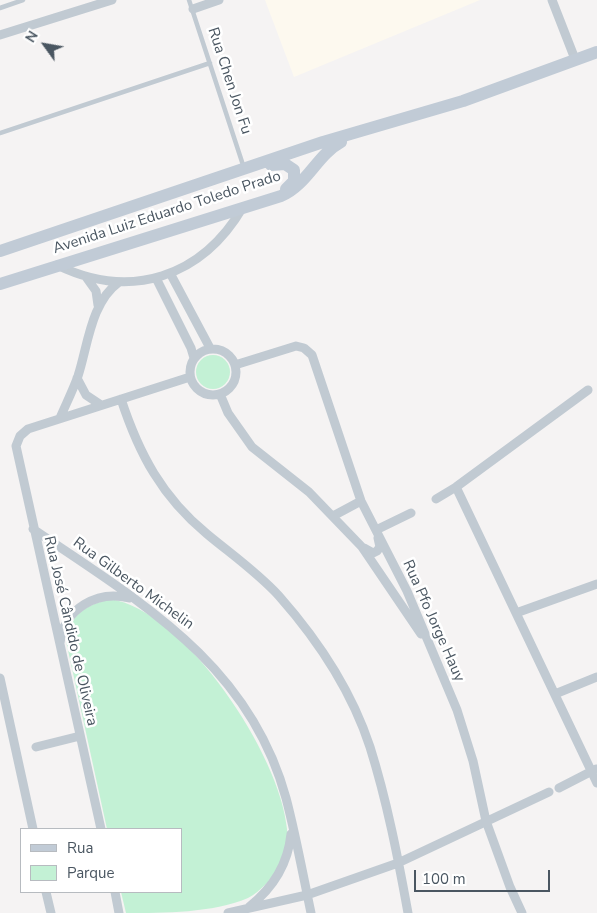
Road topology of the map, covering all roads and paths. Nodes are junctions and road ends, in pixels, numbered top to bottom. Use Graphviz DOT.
graph roads {
  1 [pos="23,0"];
  2 [pos="112,0"];
  3 [pos="220,0"];
  4 [pos="552,0"];
  5 [pos="191,4"];
  6 [pos="0,8"];
  7 [pos="0,36"];
  8 [pos="597,52"];
  9 [pos="575,59"];
  10 [pos="210,63"];
  11 [pos="0,132"];
  12 [pos="354,135"];
  13 [pos="244,169"];
  14 [pos="274,198"];
  15 [pos="243,207"];
  16 [pos="0,252"];
  17 [pos="57,264"];
  18 [pos="170,273"];
  19 [pos="86,277"];
  20 [pos="156,278"];
  21 [pos="119,282"];
  22 [pos="0,284"];
  23 [pos="187,306"];
  24 [pos="98,308"];
  25 [pos="174,314"];
  26 [pos="200,330"];
  27 [pos="186,337"];
  28 [pos="210,348"];
  29 [pos="194,358"];
  30 [pos="236,365"];
  31 [pos="77,378"];
  32 [pos="190,378"];
  33 [pos="588,390"];
  34 [pos="220,394"];
  35 [pos="121,399"];
  36 [pos="101,406"];
  37 [pos="60,418"];
  38 [pos="456,487"];
  39 [pos="436,499"];
  40 [pos="361,501"];
  41 [pos="411,513"];
  42 [pos="333,516"];
  43 [pos="33,529"];
  44 [pos="376,530"];
  45 [pos="362,546"];
  46 [pos="597,584"];
  47 [pos="139,602"];
  48 [pos="516,613"];
  49 [pos="60,648"];
  50 [pos="436,660"];
  51 [pos="597,677"];
  52 [pos="0,678"];
  53 [pos="555,694"];
  54 [pos="80,736"];
  55 [pos="36,748"];
  56 [pos="594,770"];
  57 [pos="597,782"];
  58 [pos="559,788"];
  59 [pos="550,792"];
  60 [pos="486,821"];
  61 [pos="292,826"];
  62 [pos="33,828"];
  63 [pos="101,828"];
  64 [pos="398,863"];
  65 [pos="46,893"];
  66 [pos="115,893"];
  67 [pos="307,895"];
  68 [pos="247,909"];
  69 [pos="51,913"];
  70 [pos="119,913"];
  71 [pos="228,913"];
  72 [pos="311,913"];
  73 [pos="408,913"];
  74 [pos="522,913"];
  1 -- 6 [label="lane"];
  2 -- 7 [label="street"];
  3 -- 5 [label="street"];
  4 -- 9 [label="street"];
  5 -- 10 [label="lane, Rua Chen Jon Fu"];
  8 -- 9 [label="main road, Avenida Luiz Eduardo Toledo Prado"];
  9 -- 12 [label="main road, Avenida Luiz Eduardo Toledo Prado"];
  10 -- 11 [label="lane"];
  10 -- 13 [label="lane, Rua Chen Jon Fu"];
  12 -- 13 [label="main road, Avenida Luiz Eduardo Toledo Prado"];
  12 -- 14 [label="main road, Avenida Luiz Eduardo Toledo Prado"];
  13 -- 14 [label="main road"];
  13 -- 16 [label="main road, Avenida Luiz Eduardo Toledo Prado"];
  14 -- 15 [label="main road, Avenida Luiz Eduardo Toledo Prado"];
  15 -- 17 [label="main road, Avenida Luiz Eduardo Toledo Prado"];
  15 -- 18 [label="street"];
  17 -- 19 [label="street"];
  17 -- 22 [label="main road, Avenida Luiz Eduardo Toledo Prado"];
  18 -- 20 [label="street"];
  18 -- 23 [label="street"];
  19 -- 21 [label="street"];
  19 -- 24 [label="street"];
  20 -- 21 [label="street"];
  20 -- 25 [label="street"];
  21 -- 24 [label="street"];
  23 -- 25 [label="street"];
  23 -- 26 [label="street"];
  24 -- 31 [label="street"];
  25 -- 27 [label="street"];
  26 -- 27 [label="street"];
  26 -- 28 [label="street"];
  27 -- 29 [label="street"];
  28 -- 29 [label="street"];
  28 -- 30 [label="street"];
  29 -- 32 [label="street"];
  30 -- 34 [label="street"];
  30 -- 40 [label="street, Rua Pfo Jorge Hauy"];
  31 -- 36 [label="street"];
  31 -- 37 [label="street"];
  32 -- 34 [label="street"];
  32 -- 35 [label="street"];
  33 -- 38 [label="street"];
  34 -- 42 [label="street"];
  35 -- 36 [label="street"];
  35 -- 64 [label="street"];
  36 -- 37 [label="street"];
  37 -- 43 [label="street, Rua José Cândido de Oliveira"];
  38 -- 39 [label="street"];
  38 -- 48 [label="street"];
  40 -- 42 [label="street"];
  40 -- 44 [label="street, Rua Pfo Jorge Hauy"];
  41 -- 44 [label="street"];
  42 -- 45 [label="street"];
  43 -- 47 [label="street, Rua Gilberto Michelin"];
  43 -- 49 [label="street, Rua José Cândido de Oliveira"];
  44 -- 45 [label="street"];
  44 -- 50 [label="street, Rua Pfo Jorge Hauy"];
  45 -- 50 [label="street"];
  46 -- 48 [label="street"];
  47 -- 49 [label="street"];
  47 -- 61 [label="street, Rua Gilberto Michelin"];
  48 -- 53 [label="street"];
  49 -- 54 [label="street, Rua José Cândido de Oliveira"];
  50 -- 60 [label="street, Rua Pfo Jorge Hauy"];
  51 -- 53 [label="street"];
  52 -- 62 [label="street"];
  53 -- 56 [label="street"];
  54 -- 55 [label="street"];
  54 -- 63 [label="street, Rua José Cândido de Oliveira"];
  56 -- 57 [label="street"];
  56 -- 58 [label="street"];
  59 -- 60 [label="street"];
  60 -- 64 [label="street"];
  60 -- 74 [label="street, Rua Pfo Jorge Hauy"];
  61 -- 67 [label="street, Rua Gilberto Michelin"];
  61 -- 68 [label="street"];
  64 -- 67 [label="street"];
  64 -- 73 [label="street"];
  65 -- 69 [label="street"];
  66 -- 70 [label="street"];
  67 -- 68 [label="street"];
  67 -- 72 [label="street, Rua Gilberto Michelin"];
  68 -- 71 [label="street"];
}
